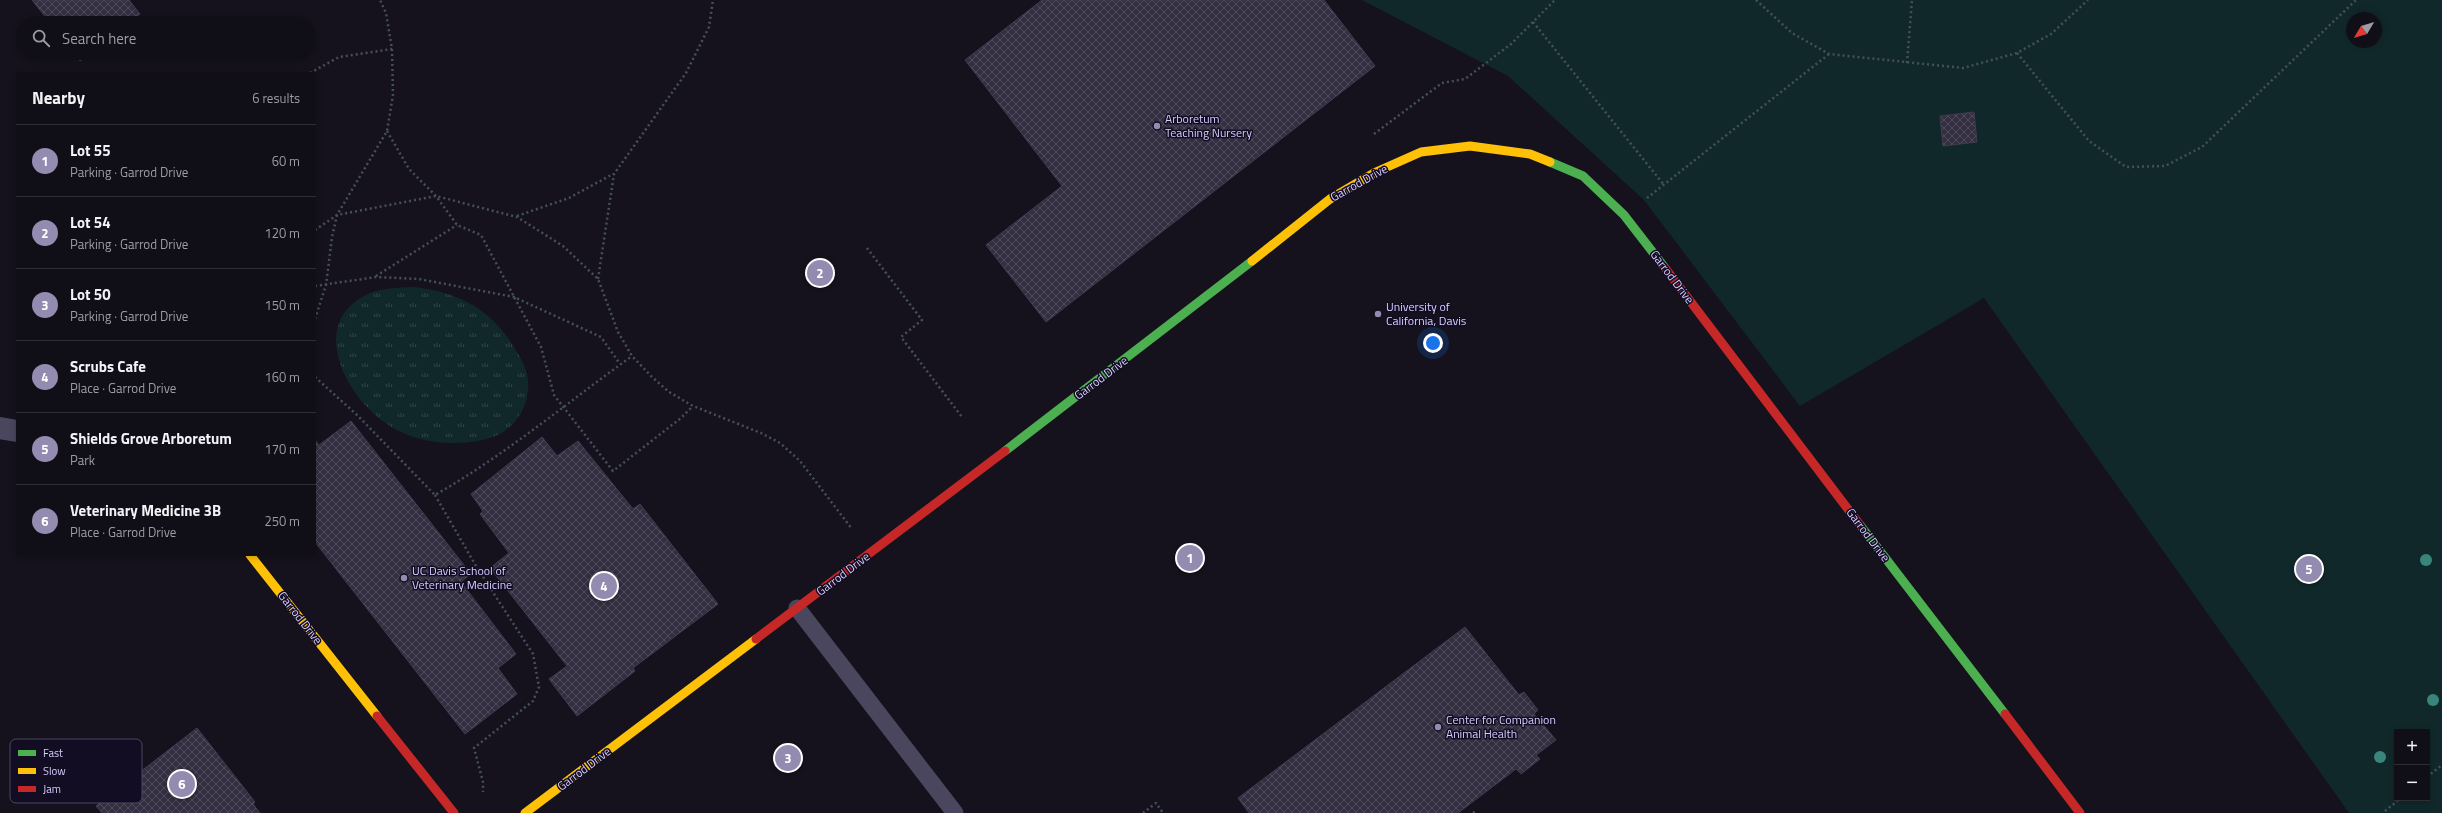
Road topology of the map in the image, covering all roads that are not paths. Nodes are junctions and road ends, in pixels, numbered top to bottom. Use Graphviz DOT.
graph roads {
  1 [pos="0,428"];
  2 [pos="16,431"];
  3 [pos="251,556"];
  4 [pos="797,608"];
  5 [pos="454,813"];
  6 [pos="525,813"];
  7 [pos="955,813"];
  8 [pos="2080,813"];
  1 -- 2 [label="street"];
  3 -- 5 [label="street, Garrod Drive"];
  4 -- 6 [label="street, Garrod Drive"];
  4 -- 7 [label="lane"];
  4 -- 8 [label="street, Garrod Drive"];
}
